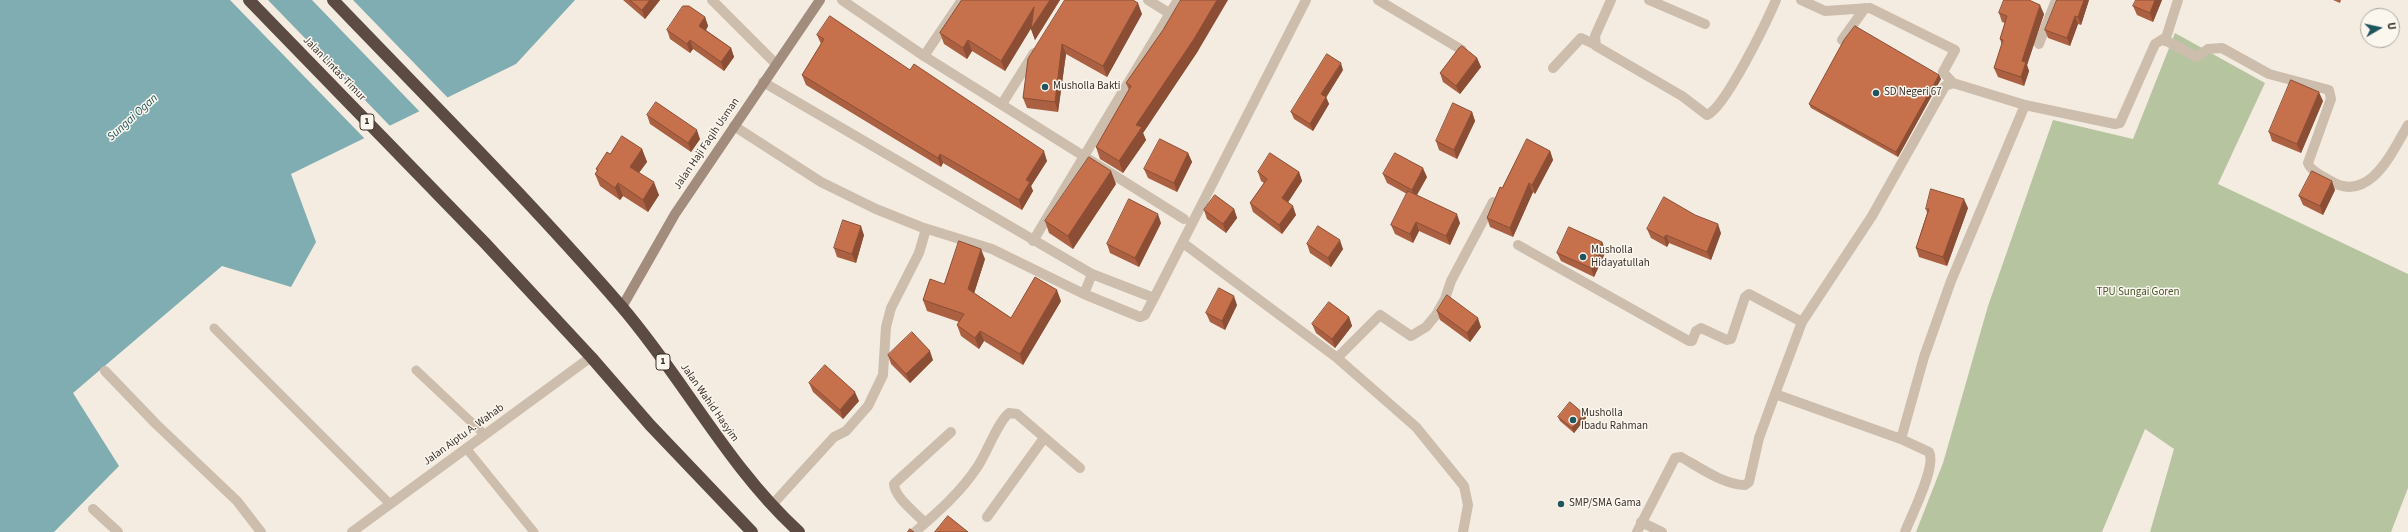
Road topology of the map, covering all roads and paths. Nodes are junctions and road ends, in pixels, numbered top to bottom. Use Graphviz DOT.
graph roads {
  1 [pos="249,0"];
  2 [pos="333,0"];
  3 [pos="712,0"];
  4 [pos="820,0"];
  5 [pos="842,0"];
  6 [pos="962,0"];
  7 [pos="1148,0"];
  8 [pos="1178,0"];
  9 [pos="1306,0"];
  10 [pos="1378,0"];
  11 [pos="1611,0"];
  12 [pos="1649,0"];
  13 [pos="1776,0"];
  14 [pos="1801,0"];
  15 [pos="2056,0"];
  16 [pos="2178,0"];
  17 [pos="1865,8"];
  18 [pos="1169,13"];
  19 [pos="1705,24"];
  20 [pos="1842,40"];
  21 [pos="2165,41"];
  22 [pos="1594,44"];
  23 [pos="2039,44"];
  24 [pos="1039,45"];
  25 [pos="1462,50"];
  26 [pos="924,56"];
  27 [pos="776,64"];
  28 [pos="1553,68"];
  29 [pos="763,82"];
  30 [pos="1953,83"];
  31 [pos="1002,104"];
  32 [pos="2025,104"];
  33 [pos="2408,125"];
  34 [pos="734,126"];
  35 [pos="1084,155"];
  36 [pos="1493,202"];
  37 [pos="1184,219"];
  38 [pos="926,229"];
  39 [pos="1033,241"];
  40 [pos="1183,243"];
  41 [pos="1518,245"];
  42 [pos="1092,274"];
  43 [pos="1084,294"];
  44 [pos="1154,298"];
  45 [pos="622,307"];
  46 [pos="1802,322"];
  47 [pos="214,328"];
  48 [pos="591,357"];
  49 [pos="1337,358"];
  50 [pos="416,370"];
  51 [pos="105,371"];
  52 [pos="1775,394"];
  53 [pos="951,432"];
  54 [pos="484,434"];
  55 [pos="1044,438"];
  56 [pos="1901,439"];
  57 [pos="466,448"];
  58 [pos="1080,468"];
  59 [pos="390,504"];
  60 [pos="772,505"];
  61 [pos="93,509"];
  62 [pos="987,517"];
  63 [pos="1641,522"];
  64 [pos="925,523"];
  65 [pos="118,532"];
  66 [pos="261,532"];
  67 [pos="352,532"];
  68 [pos="534,532"];
  69 [pos="752,532"];
  70 [pos="799,532"];
  71 [pos="915,532"];
  72 [pos="1464,532"];
  73 [pos="1637,532"];
  74 [pos="1662,532"];
  75 [pos="1905,532"];
  1 -- 48 [label="highway, Jalan Lintas Timur / 1"];
  2 -- 45 [label="highway, Jalan Wahid Hasyim / 1"];
  3 -- 27 [label="street"];
  4 -- 27 [label="street, Jalan Haji Faqih Usman"];
  5 -- 26 [label="street"];
  6 -- 26 [label="street"];
  7 -- 18 [label="street"];
  8 -- 18 [label="street"];
  9 -- 40 [label="street"];
  10 -- 25 [label="street"];
  11 -- 22 [label="street"];
  12 -- 19 [label="street"];
  13 -- 22 [label="street"];
  14 -- 17 [label="street"];
  15 -- 23 [label="street"];
  16 -- 21 [label="street"];
  17 -- 20 [label="street"];
  17 -- 30 [label="street"];
  18 -- 35 [label="street"];
  21 -- 32 [label="street"];
  21 -- 33 [label="street"];
  22 -- 28 [label="street"];
  24 -- 31 [label="street"];
  26 -- 31 [label="street"];
  27 -- 29 [label="street, Jalan Haji Faqih Usman"];
  29 -- 34 [label="street, Jalan Haji Faqih Usman"];
  29 -- 39 [label="street"];
  30 -- 32 [label="street"];
  30 -- 46 [label="street"];
  31 -- 35 [label="street"];
  32 -- 56 [label="street"];
  34 -- 38 [label="street"];
  34 -- 45 [label="street, Jalan Haji Faqih Usman"];
  35 -- 37 [label="street"];
  35 -- 39 [label="street"];
  36 -- 49 [label="street"];
  38 -- 43 [label="street"];
  38 -- 60 [label="street"];
  39 -- 42 [label="street"];
  40 -- 44 [label="street"];
  40 -- 49 [label="street"];
  41 -- 46 [label="street"];
  42 -- 43 [label="street"];
  42 -- 44 [label="street"];
  43 -- 44 [label="street"];
  45 -- 60 [label="highway, Jalan Wahid Hasyim / 1"];
  46 -- 52 [label="street"];
  47 -- 59 [label="lane"];
  48 -- 54 [label="street, Jalan Aiptu A. Wahab"];
  48 -- 69 [label="highway, 1"];
  49 -- 72 [label="street"];
  50 -- 54 [label="lane"];
  51 -- 66 [label="street"];
  52 -- 56 [label="street"];
  52 -- 63 [label="street"];
  53 -- 64 [label="street"];
  54 -- 57 [label="street, Jalan Aiptu A. Wahab"];
  55 -- 58 [label="street"];
  55 -- 62 [label="street"];
  55 -- 64 [label="street"];
  56 -- 75 [label="street"];
  57 -- 59 [label="street, Jalan Aiptu A. Wahab"];
  57 -- 68 [label="lane"];
  59 -- 67 [label="street, Jalan Aiptu A. Wahab"];
  60 -- 70 [label="highway, Jalan Wahid Hasyim / 1"];
  61 -- 65 [label="street"];
  63 -- 73 [label="street"];
  63 -- 74 [label="street"];
  64 -- 71 [label="street"];
}
